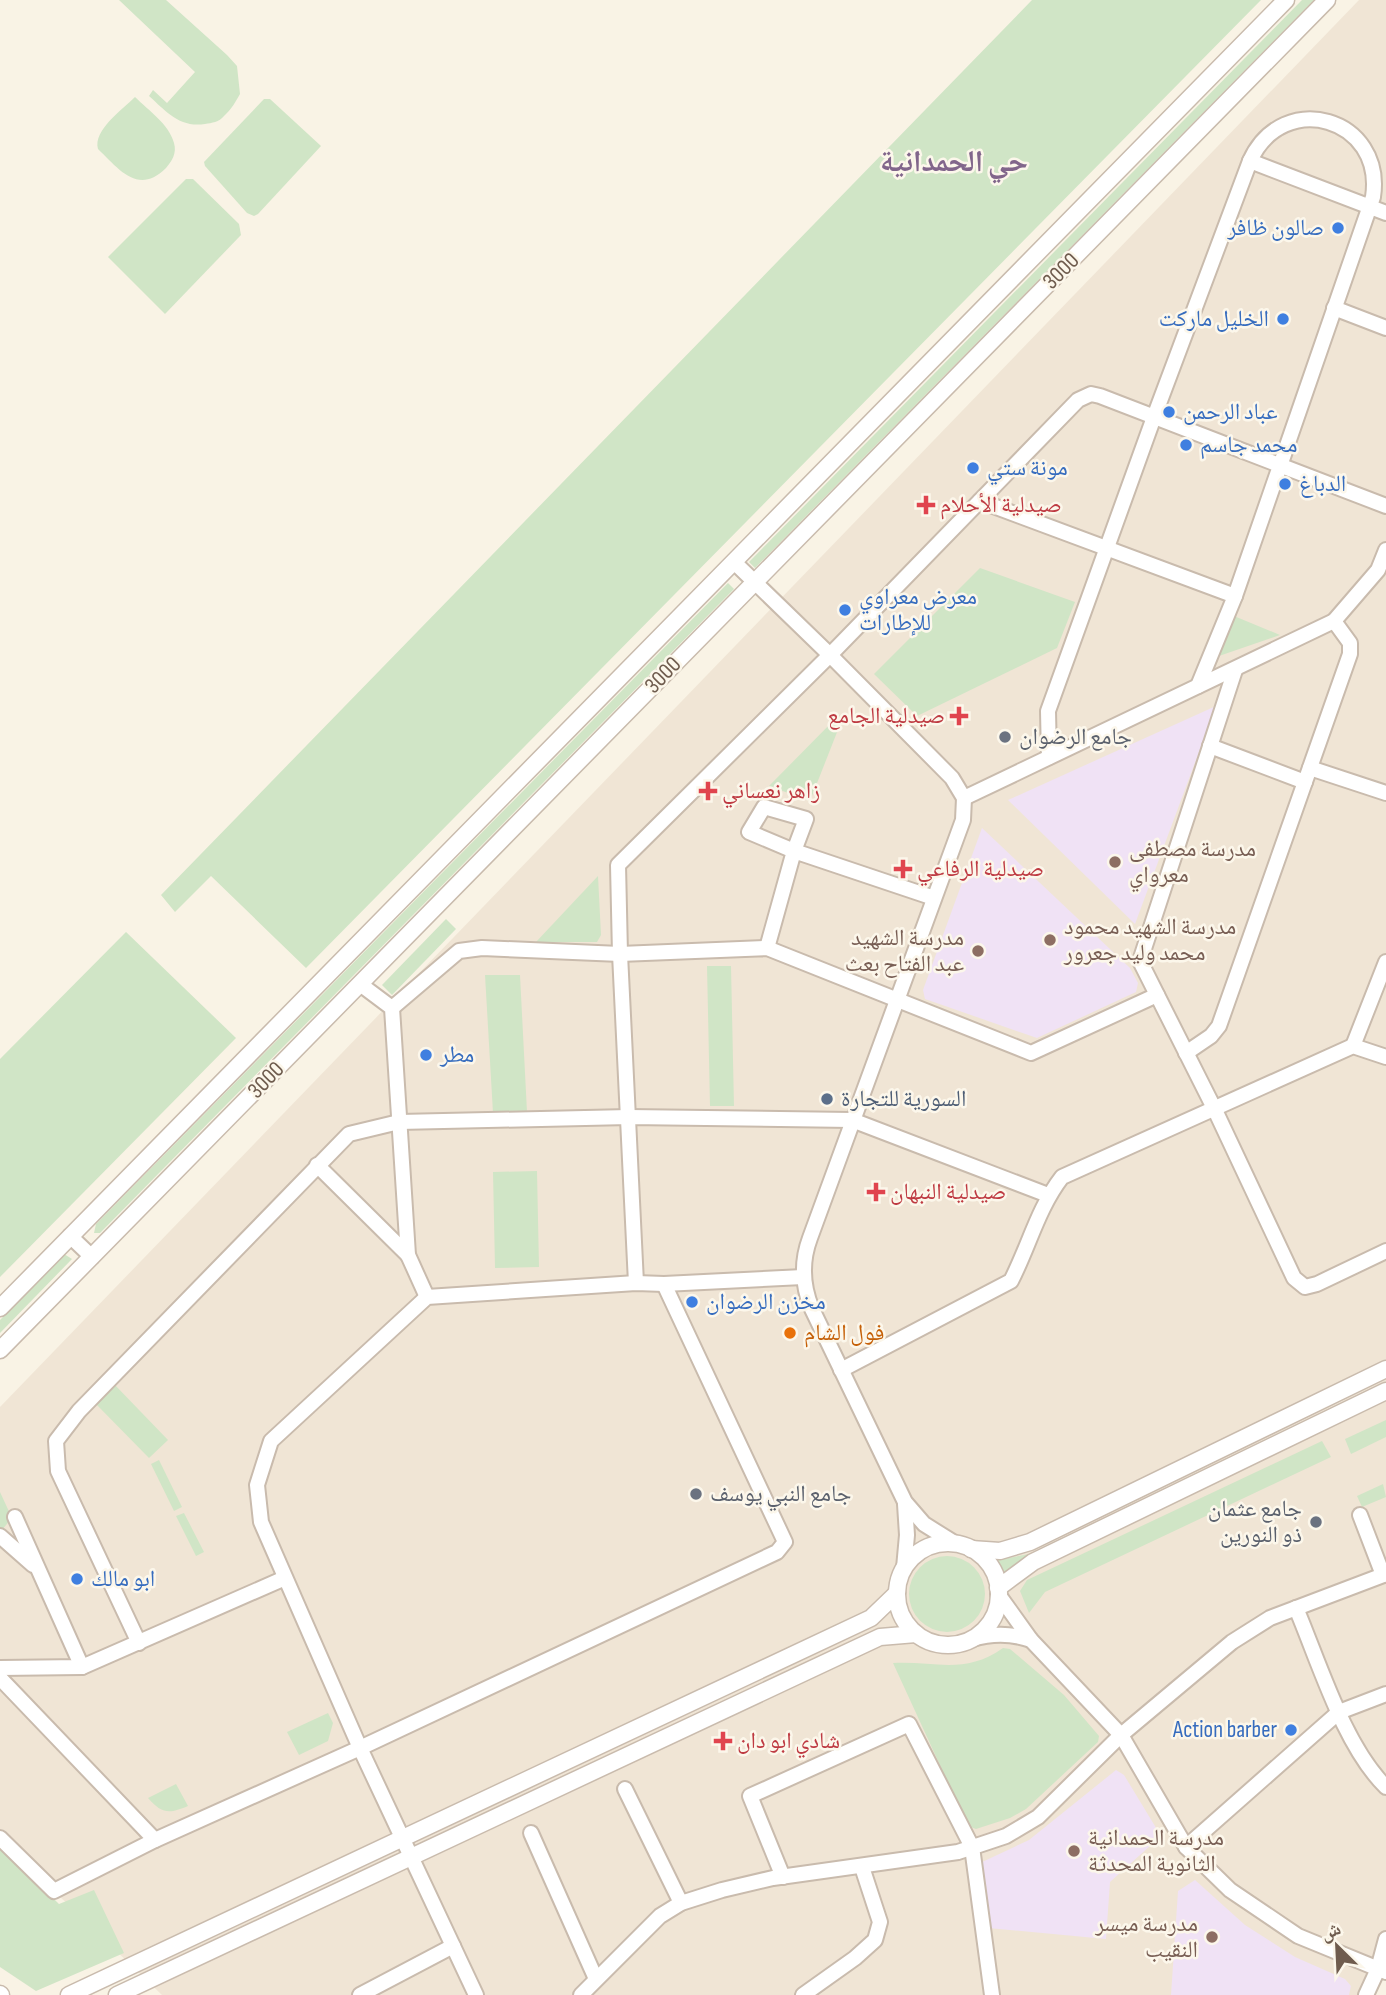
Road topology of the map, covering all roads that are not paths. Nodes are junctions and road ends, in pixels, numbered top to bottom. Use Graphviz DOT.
graph roads {
  1 [pos="1286,0"];
  2 [pos="1327,0"];
  3 [pos="1250,161"];
  4 [pos="1370,207"];
  5 [pos="1386,213"];
  6 [pos="1334,308"];
  7 [pos="1386,328"];
  8 [pos="1154,417"];
  9 [pos="1280,466"];
  10 [pos="980,501"];
  11 [pos="1386,506"];
  12 [pos="1107,548"];
  13 [pos="1386,550"];
  14 [pos="733,562"];
  15 [pos="755,582"];
  16 [pos="1235,596"];
  17 [pos="1335,621"];
  18 [pos="831,655"];
  19 [pos="1235,670"];
  20 [pos="1198,686"];
  21 [pos="1210,746"];
  22 [pos="1049,757"];
  23 [pos="1308,775"];
  24 [pos="1386,793"];
  25 [pos="964,798"];
  26 [pos="934,898"];
  27 [pos="767,948"];
  28 [pos="620,954"];
  29 [pos="1386,962"];
  30 [pos="360,984"];
  31 [pos="1157,995"];
  32 [pos="897,998"];
  33 [pos="392,1008"];
  34 [pos="1353,1046"];
  35 [pos="1186,1053"];
  36 [pos="1386,1057"];
  37 [pos="1215,1110"];
  38 [pos="629,1117"];
  39 [pos="852,1120"];
  40 [pos="399,1122"];
  41 [pos="317,1165"];
  42 [pos="1048,1195"];
  43 [pos="70,1236"];
  44 [pos="1386,1251"];
  45 [pos="408,1255"];
  46 [pos="92,1257"];
  47 [pos="803,1277"];
  48 [pos="636,1283"];
  49 [pos="664,1284"];
  50 [pos="427,1297"];
  51 [pos="0,1308"];
  52 [pos="0,1350"];
  53 [pos="1386,1369"];
  54 [pos="841,1370"];
  55 [pos="1386,1391"];
  56 [pos="905,1502"];
  57 [pos="1360,1515"];
  58 [pos="15,1517"];
  59 [pos="0,1536"];
  60 [pos="963,1546"];
  61 [pos="904,1568"];
  62 [pos="38,1569"];
  63 [pos="1384,1575"];
  64 [pos="285,1578"];
  65 [pos="998,1591"];
  66 [pos="897,1593"];
  67 [pos="1296,1608"];
  68 [pos="916,1634"];
  69 [pos="972,1639"];
  70 [pos="1031,1640"];
  71 [pos="139,1643"];
  72 [pos="82,1667"];
  73 [pos="0,1668"];
  74 [pos="0,1678"];
  75 [pos="1386,1694"];
  76 [pos="1339,1712"];
  77 [pos="1121,1735"];
  78 [pos="360,1748"];
  79 [pos="1386,1787"];
  80 [pos="625,1789"];
  81 [pos="531,1833"];
  82 [pos="0,1838"];
  83 [pos="404,1838"];
  84 [pos="155,1840"];
  85 [pos="972,1847"];
  86 [pos="1186,1847"];
  87 [pos="413,1856"];
  88 [pos="862,1867"];
  89 [pos="783,1877"];
  90 [pos="681,1903"];
  91 [pos="1386,1939"];
  92 [pos="453,1946"];
  93 [pos="1382,1970"];
  94 [pos="596,1979"];
  95 [pos="363,1994"];
  96 [pos="69,1995"];
  97 [pos="117,1995"];
  98 [pos="477,1995"];
  99 [pos="581,1995"];
  100 [pos="803,1995"];
  101 [pos="992,1995"];
  102 [pos="1366,1995"];
  1 -- 14 [label="street, 3000"];
  2 -- 15 [label="street, 3000"];
  3 -- 4 [label="street"];
  3 -- 4 [label="street"];
  3 -- 8 [label="street"];
  4 -- 5 [label="street"];
  4 -- 6 [label="street"];
  6 -- 7 [label="street"];
  6 -- 9 [label="street"];
  8 -- 9 [label="street"];
  8 -- 10 [label="street"];
  8 -- 12 [label="street"];
  9 -- 11 [label="street"];
  9 -- 16 [label="street"];
  10 -- 12 [label="street"];
  10 -- 18 [label="street"];
  12 -- 16 [label="street"];
  12 -- 22 [label="street"];
  13 -- 17 [label="street"];
  14 -- 15 [label="street"];
  14 -- 43 [label="street, 3000"];
  15 -- 18 [label="street"];
  15 -- 30 [label="street, 3000"];
  16 -- 20 [label="street"];
  17 -- 19 [label="street"];
  17 -- 23 [label="street"];
  18 -- 25 [label="street"];
  18 -- 28 [label="street"];
  19 -- 20 [label="street"];
  19 -- 21 [label="street"];
  20 -- 22 [label="street"];
  21 -- 23 [label="street"];
  21 -- 31 [label="street"];
  22 -- 25 [label="street"];
  23 -- 24 [label="street"];
  23 -- 35 [label="street"];
  25 -- 26 [label="street"];
  26 -- 27 [label="street"];
  26 -- 32 [label="street"];
  27 -- 28 [label="street"];
  27 -- 32 [label="street"];
  28 -- 33 [label="street"];
  28 -- 38 [label="street"];
  29 -- 34 [label="street"];
  30 -- 33 [label="street"];
  30 -- 46 [label="street, 3000"];
  31 -- 32 [label="street"];
  31 -- 35 [label="street"];
  32 -- 39 [label="street"];
  33 -- 40 [label="street"];
  34 -- 36 [label="street"];
  34 -- 37 [label="street"];
  35 -- 37 [label="street"];
  37 -- 42 [label="street"];
  37 -- 44 [label="street"];
  38 -- 39 [label="street"];
  38 -- 40 [label="street"];
  38 -- 48 [label="street"];
  39 -- 42 [label="street"];
  39 -- 47 [label="street"];
  40 -- 41 [label="street"];
  40 -- 45 [label="street"];
  41 -- 45 [label="street"];
  41 -- 71 [label="street"];
  42 -- 54 [label="street"];
  43 -- 46 [label="street"];
  43 -- 51 [label="street, 3000"];
  45 -- 50 [label="street"];
  46 -- 52 [label="street, 3000"];
  47 -- 49 [label="street"];
  47 -- 54 [label="street"];
  48 -- 49 [label="street"];
  48 -- 50 [label="street"];
  49 -- 78 [label="street"];
  50 -- 64 [label="street"];
  53 -- 60 [label="street"];
  54 -- 56 [label="street"];
  55 -- 65 [label="street"];
  56 -- 60 [label="street"];
  56 -- 61 [label="street"];
  57 -- 63 [label="street"];
  58 -- 62 [label="street"];
  59 -- 62 [label="street"];
  60 -- 61 [label="street"];
  60 -- 65 [label="street"];
  61 -- 66 [label="street"];
  62 -- 72 [label="street"];
  63 -- 67 [label="street"];
  64 -- 71 [label="street"];
  64 -- 78 [label="street"];
  65 -- 69 [label="street"];
  65 -- 70 [label="street"];
  66 -- 68 [label="street"];
  66 -- 83 [label="street"];
  67 -- 76 [label="street"];
  67 -- 77 [label="street"];
  68 -- 69 [label="street"];
  68 -- 87 [label="street"];
  69 -- 70 [label="street"];
  70 -- 77 [label="street"];
  71 -- 72 [label="street"];
  72 -- 73 [label="street"];
  74 -- 84 [label="street"];
  75 -- 76 [label="street"];
  76 -- 79 [label="street"];
  76 -- 86 [label="street"];
  77 -- 85 [label="street"];
  77 -- 86 [label="street"];
  78 -- 83 [label="street"];
  78 -- 84 [label="street"];
  80 -- 90 [label="street"];
  81 -- 94 [label="street"];
  82 -- 84 [label="street"];
  83 -- 87 [label="street"];
  83 -- 96 [label="street"];
  85 -- 88 [label="street"];
  85 -- 89 [label="street"];
  85 -- 101 [label="street"];
  86 -- 93 [label="street"];
  87 -- 92 [label="street"];
  87 -- 97 [label="street"];
  88 -- 89 [label="street"];
  88 -- 100 [label="street"];
  89 -- 90 [label="street"];
  90 -- 94 [label="street"];
  91 -- 93 [label="street"];
  92 -- 95 [label="street"];
  92 -- 98 [label="street"];
  93 -- 102 [label="street"];
  94 -- 99 [label="street"];
}
